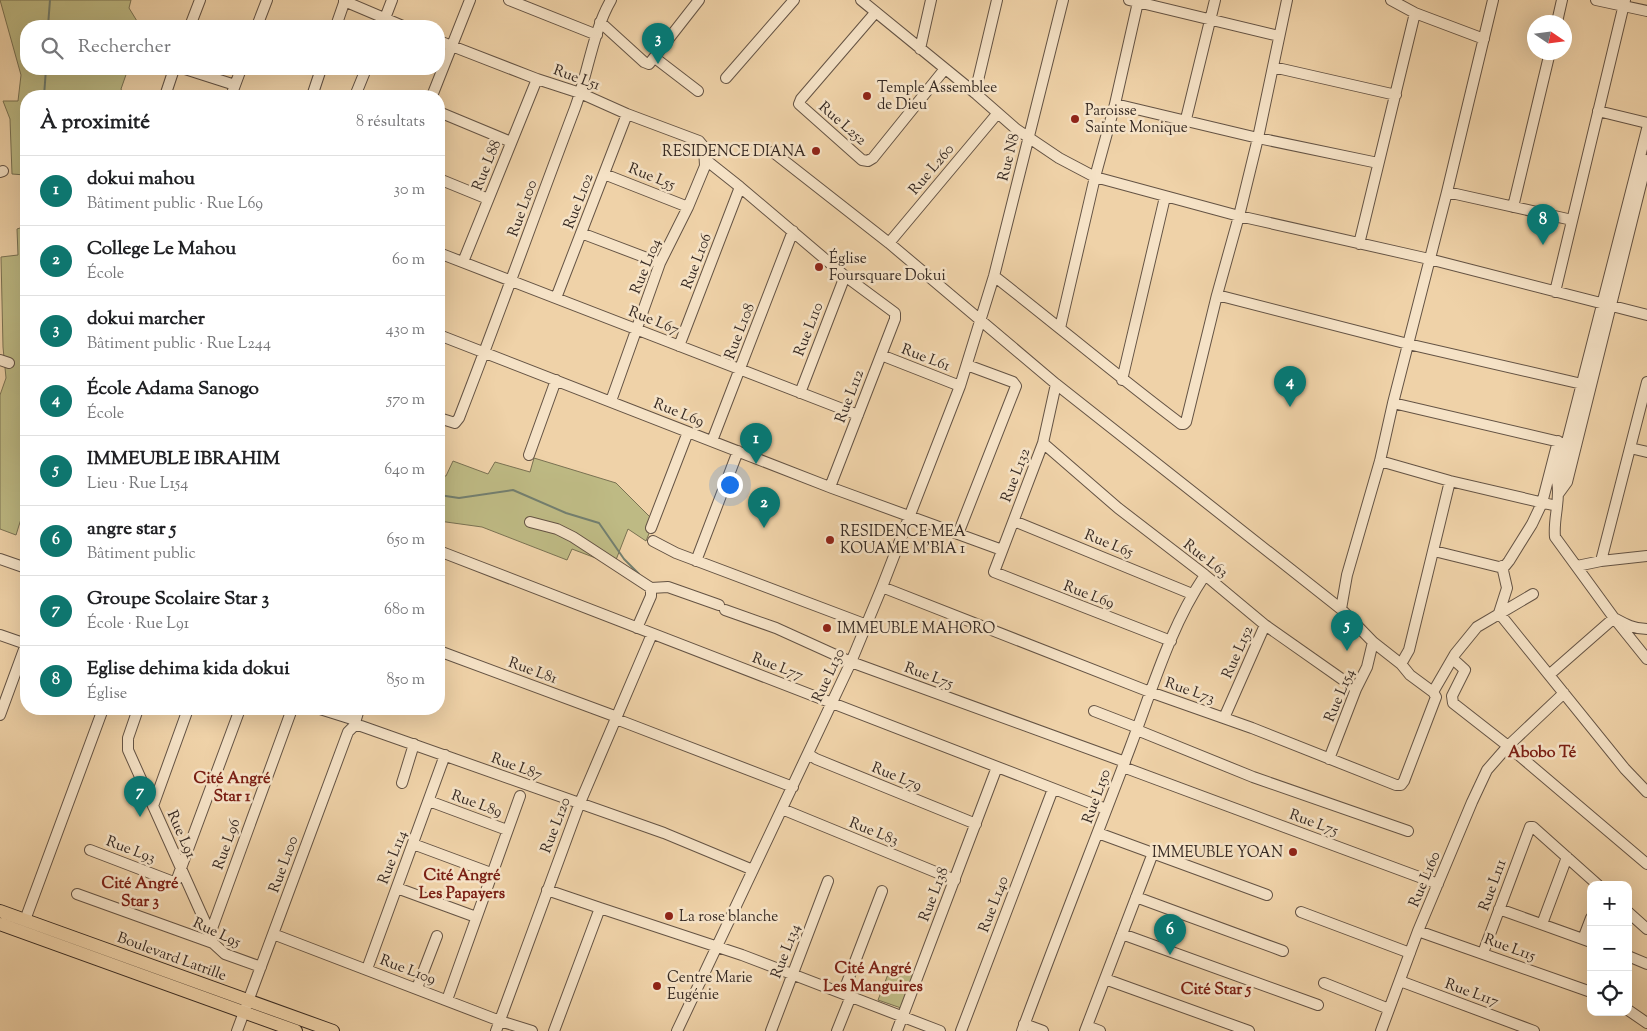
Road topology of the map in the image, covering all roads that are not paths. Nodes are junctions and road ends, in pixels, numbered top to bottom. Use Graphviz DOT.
graph roads {
  1 [pos="200,0"];
  2 [pos="267,0"];
  3 [pos="392,0"];
  4 [pos="470,0"];
  5 [pos="509,0"];
  6 [pos="611,0"];
  7 [pos="699,0"];
  8 [pos="794,0"];
  9 [pos="931,0"];
  10 [pos="997,0"];
  11 [pos="1063,0"];
  12 [pos="1215,0"];
  13 [pos="1287,0"];
  14 [pos="1391,0"];
  15 [pos="1493,0"];
  16 [pos="1562,0"];
  17 [pos="1596,0"];
  18 [pos="344,1"];
  19 [pos="862,1"];
  20 [pos="1134,1"];
  21 [pos="1624,3"];
  22 [pos="1647,11"];
  23 [pos="875,13"];
  24 [pos="1415,13"];
  25 [pos="1559,15"];
  26 [pos="192,20"];
  27 [pos="259,20"];
  28 [pos="338,20"];
  29 [pos="379,20"];
  30 [pos="384,20"];
  31 [pos="1210,20"];
  32 [pos="600,22"];
  33 [pos="597,35"];
  34 [pos="1279,36"];
  35 [pos="1484,39"];
  36 [pos="445,43"];
  37 [pos="452,46"];
  38 [pos="920,49"];
  39 [pos="654,58"];
  40 [pos="1548,60"];
  41 [pos="445,64"];
  42 [pos="1273,68"];
  43 [pos="944,70"];
  44 [pos="172,75"];
  45 [pos="204,75"];
  46 [pos="239,75"];
  47 [pos="319,75"];
  48 [pos="364,75"];
  49 [pos="440,75"];
  50 [pos="726,78"];
  51 [pos="537,79"];
  52 [pos="235,85"];
  53 [pos="167,90"];
  54 [pos="233,90"];
  55 [pos="314,90"];
  56 [pos="357,90"];
  57 [pos="434,90"];
  58 [pos="698,91"];
  59 [pos="580,93"];
  60 [pos="975,93"];
  61 [pos="1396,95"];
  62 [pos="1114,104"];
  63 [pos="1598,111"];
  64 [pos="445,114"];
  65 [pos="627,114"];
  66 [pos="997,114"];
  67 [pos="1186,119"];
  68 [pos="1647,123"];
  69 [pos="1647,129"];
  70 [pos="1028,138"];
  71 [pos="1258,138"];
  72 [pos="511,142"];
  73 [pos="703,144"];
  74 [pos="773,152"];
  75 [pos="706,160"];
  76 [pos="1647,160"];
  77 [pos="1378,163"];
  78 [pos="604,174"];
  79 [pos="1095,177"];
  80 [pos="445,181"];
  81 [pos="740,187"];
  82 [pos="1447,192"];
  83 [pos="1165,197"];
  84 [pos="488,199"];
  85 [pos="688,207"];
  86 [pos="1513,207"];
  87 [pos="1239,216"];
  88 [pos="1572,220"];
  89 [pos="793,231"];
  90 [pos="582,233"];
  91 [pos="889,243"];
  92 [pos="1359,244"];
  93 [pos="445,255"];
  94 [pos="1429,260"];
  95 [pos="463,262"];
  96 [pos="660,263"];
  97 [pos="845,276"];
  98 [pos="994,276"];
  99 [pos="512,281"];
  100 [pos="1555,292"];
  101 [pos="1217,295"];
  102 [pos="556,298"];
  103 [pos="1607,305"];
  104 [pos="1647,315"];
  105 [pos="981,322"];
  106 [pos="1060,328"];
  107 [pos="637,329"];
  108 [pos="445,337"];
  109 [pos="1408,344"];
  110 [pos="679,346"];
  111 [pos="484,353"];
  112 [pos="881,355"];
  113 [pos="967,365"];
  114 [pos="740,370"];
  115 [pos="556,380"];
  116 [pos="1122,380"];
  117 [pos="1647,382"];
  118 [pos="1056,384"];
  119 [pos="1582,384"];
  120 [pos="960,386"];
  121 [pos="800,393"];
  122 [pos="610,401"];
  123 [pos="1392,402"];
  124 [pos="858,416"];
  125 [pos="445,420"];
  126 [pos="688,432"];
  127 [pos="712,441"];
  128 [pos="1562,442"];
  129 [pos="1044,443"];
  130 [pos="1630,448"];
  131 [pos="738,451"];
  132 [pos="1647,452"];
  133 [pos="529,455"];
  134 [pos="1380,461"];
  135 [pos="1450,481"];
  136 [pos="830,487"];
  137 [pos="1559,493"];
  138 [pos="1542,503"];
  139 [pos="1557,506"];
  140 [pos="909,516"];
  141 [pos="1014,521"];
  142 [pos="530,522"];
  143 [pos="651,528"];
  144 [pos="958,534"];
  145 [pos="653,541"];
  146 [pos="1002,550"];
  147 [pos="1434,551"];
  148 [pos="445,553"];
  149 [pos="1647,556"];
  150 [pos="0,559"];
  151 [pos="696,561"];
  152 [pos="1601,561"];
  153 [pos="20,566"];
  154 [pos="1502,566"];
  155 [pos="1577,566"];
  156 [pos="996,574"];
  157 [pos="1205,575"];
  158 [pos="882,587"];
  159 [pos="651,588"];
  160 [pos="1192,594"];
  161 [pos="1533,594"];
  162 [pos="1340,609"];
  163 [pos="1499,613"];
  164 [pos="1614,618"];
  165 [pos="867,625"];
  166 [pos="1265,625"];
  167 [pos="636,628"];
  168 [pos="1647,630"];
  169 [pos="652,634"];
  170 [pos="0,635"];
  171 [pos="20,642"];
  172 [pos="1171,642"];
  173 [pos="1373,642"];
  174 [pos="445,653"];
  175 [pos="1452,659"];
  176 [pos="1647,659"];
  177 [pos="20,660"];
  178 [pos="851,662"];
  179 [pos="1401,664"];
  180 [pos="1549,675"];
  181 [pos="1356,689"];
  182 [pos="1150,692"];
  183 [pos="1564,693"];
  184 [pos="1435,694"];
  185 [pos="832,703"];
  186 [pos="1094,711"];
  187 [pos="1,712"];
  188 [pos="101,715"];
  189 [pos="136,715"];
  190 [pos="186,715"];
  191 [pos="238,715"];
  192 [pos="290,715"];
  193 [pos="335,715"];
  194 [pos="357,715"];
  195 [pos="616,718"];
  196 [pos="1224,718"];
  197 [pos="354,723"];
  198 [pos="1137,729"];
  199 [pos="414,744"];
  200 [pos="1508,746"];
  201 [pos="808,754"];
  202 [pos="445,755"];
  203 [pos="1329,760"];
  204 [pos="1124,764"];
  205 [pos="998,767"];
  206 [pos="402,784"];
  207 [pos="793,787"];
  208 [pos="1054,788"];
  209 [pos="1647,792"];
  210 [pos="520,796"];
  211 [pos="432,802"];
  212 [pos="579,804"];
  213 [pos="153,806"];
  214 [pos="782,809"];
  215 [pos="1106,809"];
  216 [pos="976,824"];
  217 [pos="508,830"];
  218 [pos="1408,831"];
  219 [pos="1098,833"];
  220 [pos="413,844"];
  221 [pos="90,850"];
  222 [pos="1153,852"];
  223 [pos="1567,857"];
  224 [pos="1647,864"];
  225 [pos="181,868"];
  226 [pos="753,870"];
  227 [pos="491,873"];
  228 [pos="955,880"];
  229 [pos="828,881"];
  230 [pos="1594,881"];
  231 [pos="1438,884"];
  232 [pos="400,889"];
  233 [pos="547,890"];
  234 [pos="882,891"];
  235 [pos="77,894"];
  236 [pos="1267,895"];
  237 [pos="1136,897"];
  238 [pos="600,908"];
  239 [pos="1499,909"];
  240 [pos="0,911"];
  241 [pos="1302,912"];
  242 [pos="1632,916"];
  243 [pos="476,917"];
  244 [pos="24,920"];
  245 [pos="0,924"];
  246 [pos="1542,924"];
  247 [pos="1647,929"];
  248 [pos="1418,931"];
  249 [pos="273,934"];
  250 [pos="1122,934"];
  251 [pos="437,936"];
  252 [pos="211,939"];
  253 [pos="1587,940"];
  254 [pos="716,948"];
  255 [pos="1283,951"];
  256 [pos="1410,953"];
  257 [pos="1483,953"];
  258 [pos="1632,958"];
  259 [pos="1647,964"];
  260 [pos="261,967"];
  261 [pos="367,969"];
  262 [pos="792,974"];
  263 [pos="1105,979"];
  264 [pos="1400,981"];
  265 [pos="1324,983"];
  266 [pos="418,986"];
  267 [pos="1587,991"];
  268 [pos="847,994"];
  269 [pos="447,1000"];
  270 [pos="1318,1005"];
  271 [pos="246,1006"];
  272 [pos="1389,1008"];
  273 [pos="1632,1013"];
  274 [pos="903,1017"];
  275 [pos="1647,1023"];
  276 [pos="498,1026"];
  277 [pos="1023,1028"];
  278 [pos="1086,1029"];
  279 [pos="1384,1030"];
  280 [pos="237,1031"];
  281 [pos="296,1031"];
  282 [pos="333,1031"];
  283 [pos="532,1031"];
  284 [pos="554,1031"];
  285 [pos="677,1031"];
  286 [pos="771,1031"];
  287 [pos="837,1031"];
  288 [pos="898,1031"];
  289 [pos="940,1031"];
  290 [pos="961,1031"];
  291 [pos="1043,1031"];
  292 [pos="1100,1031"];
  293 [pos="1249,1031"];
  294 [pos="1534,1031"];
  1 -- 26 [label="street"];
  2 -- 27 [label="street"];
  3 -- 30 [label="street"];
  4 -- 37 [label="street"];
  5 -- 33 [label="street"];
  6 -- 32 [label="street, Rue L100"];
  7 -- 39 [label="street"];
  8 -- 50 [label="street"];
  9 -- 38 [label="street"];
  10 -- 60 [label="street"];
  11 -- 70 [label="street, Rue N8"];
  12 -- 31 [label="street"];
  13 -- 34 [label="street"];
  14 -- 24 [label="street"];
  15 -- 35 [label="street"];
  16 -- 25 [label="street"];
  17 -- 21 [label="street"];
  18 -- 28 [label="street"];
  18 -- 29 [label="street"];
  19 -- 23 [label="street"];
  20 -- 31 [label="street"];
  20 -- 62 [label="street"];
  21 -- 22 [label="street"];
  21 -- 63 [label="street"];
  23 -- 38 [label="street"];
  23 -- 43 [label="street, Rue L252"];
  24 -- 35 [label="street"];
  24 -- 61 [label="street"];
  31 -- 34 [label="street"];
  31 -- 67 [label="street"];
  32 -- 33 [label="street, Rue L100"];
  32 -- 39 [label="street"];
  33 -- 59 [label="street, Rue L100"];
  34 -- 42 [label="street"];
  35 -- 82 [label="street"];
  36 -- 37 [label="street, Rue L51"];
  37 -- 41 [label="street"];
  37 -- 51 [label="street, Rue L51"];
  38 -- 43 [label="street"];
  39 -- 58 [label="street"];
  40 -- 86 [label="street"];
  42 -- 61 [label="street"];
  42 -- 71 [label="street"];
  43 -- 60 [label="street"];
  44 -- 53 [label="street"];
  45 -- 52 [label="street"];
  46 -- 52 [label="street"];
  47 -- 55 [label="street"];
  48 -- 56 [label="street"];
  49 -- 57 [label="street"];
  51 -- 59 [label="street, Rue L51"];
  51 -- 72 [label="street, Rue L88"];
  52 -- 54 [label="street"];
  59 -- 65 [label="street, Rue L51"];
  59 -- 99 [label="street, Rue L100"];
  60 -- 66 [label="street"];
  61 -- 77 [label="street"];
  62 -- 67 [label="street"];
  62 -- 79 [label="street"];
  63 -- 68 [label="street"];
  63 -- 88 [label="street"];
  64 -- 72 [label="street"];
  65 -- 73 [label="street, Rue L51"];
  65 -- 78 [label="street, Rue L102"];
  66 -- 70 [label="street"];
  66 -- 91 [label="street, Rue L260"];
  67 -- 71 [label="street"];
  69 -- 103 [label="street"];
  70 -- 79 [label="street"];
  70 -- 98 [label="street, Rue N8"];
  71 -- 77 [label="street"];
  71 -- 87 [label="street"];
  72 -- 84 [label="street, Rue L88"];
  73 -- 75 [label="street, Rue L104"];
  74 -- 91 [label="street"];
  75 -- 81 [label="street"];
  75 -- 85 [label="street, Rue L104"];
  76 -- 103 [label="street"];
  77 -- 92 [label="street"];
  78 -- 85 [label="street, Rue L55"];
  78 -- 90 [label="street, Rue L102"];
  79 -- 83 [label="street"];
  79 -- 106 [label="street"];
  80 -- 84 [label="street"];
  81 -- 89 [label="street"];
  81 -- 110 [label="street, Rue L106"];
  82 -- 86 [label="street"];
  82 -- 94 [label="street"];
  83 -- 87 [label="street"];
  83 -- 116 [label="street"];
  84 -- 95 [label="street, Rue L88"];
  85 -- 96 [label="street, Rue L104"];
  86 -- 88 [label="street"];
  87 -- 92 [label="street"];
  87 -- 101 [label="street"];
  88 -- 100 [label="street"];
  89 -- 97 [label="street"];
  89 -- 114 [label="street, Rue L108"];
  90 -- 96 [label="street"];
  90 -- 102 [label="street, Rue L102"];
  91 -- 105 [label="street"];
  92 -- 94 [label="street"];
  93 -- 95 [label="street, Rue L67"];
  94 -- 100 [label="street"];
  94 -- 109 [label="street"];
  95 -- 99 [label="street, Rue L67"];
  96 -- 107 [label="street, Rue L104"];
  97 -- 112 [label="street, Rue L112"];
  97 -- 121 [label="street, Rue L110"];
  98 -- 105 [label="street, Rue N8"];
  98 -- 106 [label="street"];
  99 -- 102 [label="street, Rue L67"];
  99 -- 111 [label="street, Rue L100"];
  100 -- 103 [label="street"];
  101 -- 109 [label="street"];
  101 -- 116 [label="street"];
  102 -- 107 [label="street, Rue L67"];
  103 -- 104 [label="street"];
  103 -- 119 [label="street"];
  103 -- 137 [label="street"];
  105 -- 113 [label="street, Rue L130"];
  105 -- 118 [label="street"];
  106 -- 116 [label="street"];
  107 -- 110 [label="street, Rue L67"];
  107 -- 122 [label="street, Rue L104"];
  108 -- 111 [label="street, Rue L69"];
  109 -- 119 [label="street"];
  109 -- 123 [label="street"];
  110 -- 114 [label="street, Rue L67"];
  111 -- 115 [label="street, Rue L69"];
  111 -- 125 [label="street, Rue L100"];
  112 -- 120 [label="street, Rue L61"];
  112 -- 124 [label="street, Rue L112"];
  113 -- 120 [label="street, Rue L130"];
  113 -- 144 [label="street"];
  114 -- 121 [label="street, Rue L67"];
  114 -- 127 [label="street, Rue L108"];
  115 -- 122 [label="street, Rue L69"];
  115 -- 133 [label="street"];
  117 -- 130 [label="street"];
  118 -- 129 [label="street, Rue L132"];
  118 -- 162 [label="street"];
  119 -- 128 [label="street"];
  120 -- 140 [label="street, Rue L130"];
  121 -- 124 [label="street, Rue L67"];
  122 -- 126 [label="street, Rue L69"];
  123 -- 128 [label="street"];
  123 -- 134 [label="street"];
  124 -- 136 [label="street, Rue L112"];
  126 -- 127 [label="street, Rue L69"];
  126 -- 143 [label="street"];
  127 -- 131 [label="street, Rue L69"];
  128 -- 137 [label="street"];
  128 -- 138 [label="street"];
  129 -- 141 [label="street, Rue L132"];
  129 -- 157 [label="street, Rue L63"];
  130 -- 132 [label="street"];
  130 -- 152 [label="street"];
  131 -- 136 [label="street, Rue L69"];
  131 -- 151 [label="street"];
  134 -- 135 [label="street"];
  134 -- 162 [label="street"];
  135 -- 138 [label="street"];
  135 -- 147 [label="street"];
  136 -- 140 [label="street, Rue L69"];
  137 -- 139 [label="street"];
  138 -- 139 [label="street"];
  138 -- 154 [label="street"];
  139 -- 155 [label="street"];
  140 -- 144 [label="street, Rue L69"];
  140 -- 158 [label="street, Rue L130"];
  141 -- 146 [label="street, Rue L132"];
  141 -- 160 [label="street, Rue L65"];
  142 -- 159 [label="street"];
  144 -- 146 [label="street, Rue L69"];
  145 -- 151 [label="street"];
  146 -- 156 [label="street, Rue L132"];
  147 -- 154 [label="street"];
  147 -- 179 [label="street"];
  148 -- 167 [label="street, Rue L77"];
  149 -- 152 [label="street"];
  150 -- 153 [label="street"];
  151 -- 165 [label="street"];
  152 -- 155 [label="street"];
  154 -- 163 [label="street"];
  155 -- 164 [label="street"];
  156 -- 172 [label="street, Rue L69"];
  157 -- 160 [label="street, Rue L150"];
  157 -- 166 [label="street, Rue L63"];
  158 -- 165 [label="street, Rue L130"];
  158 -- 182 [label="street, Rue L73"];
  159 -- 167 [label="street"];
  159 -- 178 [label="street, Rue L75"];
  160 -- 172 [label="street, Rue L150"];
  161 -- 163 [label="street"];
  162 -- 173 [label="street"];
  163 -- 175 [label="street"];
  163 -- 180 [label="street"];
  164 -- 168 [label="street"];
  164 -- 176 [label="street"];
  164 -- 180 [label="street"];
  165 -- 178 [label="street, Rue L130"];
  166 -- 181 [label="street, Rue L63"];
  166 -- 196 [label="street, Rue L152"];
  167 -- 169 [label="street, Rue L77"];
  169 -- 185 [label="street, Rue L77"];
  169 -- 195 [label="street, Rue L120"];
  170 -- 171 [label="street"];
  172 -- 182 [label="street, Rue L150"];
  173 -- 179 [label="street"];
  173 -- 181 [label="street, Rue L154"];
  174 -- 195 [label="street, Rue L81"];
  175 -- 184 [label="street"];
  175 -- 200 [label="street"];
  177 -- 187 [label="street"];
  178 -- 185 [label="street, Rue L130"];
  178 -- 204 [label="street, Rue L75"];
  179 -- 184 [label="street"];
  180 -- 183 [label="street"];
  181 -- 203 [label="street, Rue L154"];
  182 -- 196 [label="street, Rue L73"];
  182 -- 198 [label="street, Rue L150"];
  183 -- 200 [label="street, Rue L160"];
  183 -- 209 [label="street"];
  184 -- 203 [label="street, Rue L73"];
  185 -- 201 [label="street, Rue L130"];
  185 -- 205 [label="street, Rue L77"];
  186 -- 198 [label="street"];
  188 -- 244 [label="street"];
  189 -- 213 [label="street, Rue L91"];
  190 -- 213 [label="street"];
  191 -- 225 [label="street"];
  192 -- 252 [label="street, Rue L96"];
  193 -- 197 [label="street, Rue L87"];
  194 -- 197 [label="street, Rue L100"];
  195 -- 207 [label="street, Rue L81"];
  195 -- 212 [label="street, Rue L120"];
  196 -- 203 [label="street, Rue L73"];
  197 -- 199 [label="street, Rue L87"];
  197 -- 249 [label="street, Rue L100"];
  198 -- 204 [label="street, Rue L150"];
  198 -- 218 [label="street"];
  199 -- 202 [label="street, Rue L87"];
  199 -- 206 [label="street"];
  200 -- 224 [label="street"];
  200 -- 231 [label="street, Rue L160"];
  201 -- 207 [label="street, Rue L130"];
  201 -- 216 [label="street, Rue L79"];
  202 -- 211 [label="street, Rue L114"];
  202 -- 212 [label="street, Rue L87"];
  204 -- 215 [label="street, Rue L150"];
  204 -- 231 [label="street, Rue L75"];
  205 -- 208 [label="street, Rue L77"];
  205 -- 216 [label="street, Rue L138"];
  207 -- 214 [label="street, Rue L130"];
  208 -- 215 [label="street, Rue L77"];
  208 -- 290 [label="street, Rue L140"];
  210 -- 217 [label="street"];
  211 -- 217 [label="street, Rue L89"];
  211 -- 220 [label="street, Rue L114"];
  212 -- 226 [label="street, Rue L87"];
  212 -- 233 [label="street, Rue L120"];
  213 -- 225 [label="street, Rue L91"];
  214 -- 226 [label="street, Rue L130"];
  214 -- 228 [label="street, Rue L83"];
  215 -- 219 [label="street, Rue L150"];
  216 -- 228 [label="street, Rue L138"];
  217 -- 227 [label="street"];
  219 -- 222 [label="street"];
  219 -- 277 [label="street, Rue L150"];
  220 -- 227 [label="street"];
  220 -- 232 [label="street, Rue L114"];
  221 -- 225 [label="street, Rue L93"];
  222 -- 236 [label="street"];
  222 -- 237 [label="street"];
  223 -- 230 [label="street"];
  223 -- 239 [label="street, Rue L111"];
  223 -- 246 [label="street"];
  225 -- 252 [label="street, Rue L91"];
  226 -- 254 [label="street, Rue L130"];
  227 -- 243 [label="street"];
  228 -- 274 [label="street, Rue L138"];
  229 -- 262 [label="street, Rue L134"];
  231 -- 248 [label="street, Rue L160"];
  232 -- 243 [label="street"];
  232 -- 261 [label="street, Rue L114"];
  233 -- 238 [label="street"];
  233 -- 276 [label="street, Rue L120"];
  234 -- 268 [label="street"];
  235 -- 252 [label="street, Rue L95"];
  237 -- 250 [label="street"];
  237 -- 255 [label="street"];
  238 -- 254 [label="street"];
  238 -- 284 [label="street"];
  239 -- 246 [label="street"];
  239 -- 257 [label="street, Rue L111"];
  240 -- 244 [label="main road, Boulevard Latrille"];
  241 -- 256 [label="street"];
  242 -- 247 [label="street"];
  243 -- 269 [label="street"];
  244 -- 271 [label="main road, Boulevard Latrille"];
  245 -- 271 [label="main road, Boulevard Latrille"];
  246 -- 253 [label="street"];
  248 -- 256 [label="street, Rue L160"];
  248 -- 257 [label="street, Rue L115"];
  249 -- 260 [label="street, Rue L100"];
  249 -- 261 [label="street, Rue L109"];
  250 -- 263 [label="street"];
  250 -- 270 [label="street"];
  251 -- 266 [label="street"];
  252 -- 260 [label="street, Rue L95"];
  254 -- 262 [label="street"];
  254 -- 285 [label="street, Rue L130"];
  256 -- 264 [label="street, Rue L160"];
  257 -- 267 [label="street, Rue L115"];
  258 -- 259 [label="street"];
  260 -- 271 [label="street, Rue L100"];
  261 -- 266 [label="street, Rue L109"];
  262 -- 268 [label="street"];
  262 -- 286 [label="street, Rue L134"];
  263 -- 278 [label="street"];
  263 -- 293 [label="street"];
  264 -- 272 [label="street, Rue L160"];
  264 -- 294 [label="street, Rue L117"];
  265 -- 272 [label="street"];
  266 -- 269 [label="street, Rue L109"];
  268 -- 274 [label="street"];
  268 -- 287 [label="street"];
  269 -- 276 [label="street, Rue L109"];
  271 -- 280 [label="street, Rue L100"];
  271 -- 281 [label="main road, Boulevard Latrille"];
  271 -- 282 [label="main road, Boulevard Latrille"];
  272 -- 279 [label="street, Rue L160"];
  273 -- 275 [label="street"];
  274 -- 288 [label="street, Rue L138"];
  274 -- 289 [label="street"];
  276 -- 283 [label="street, Rue L109"];
  277 -- 291 [label="street"];
  278 -- 292 [label="street"];
}
